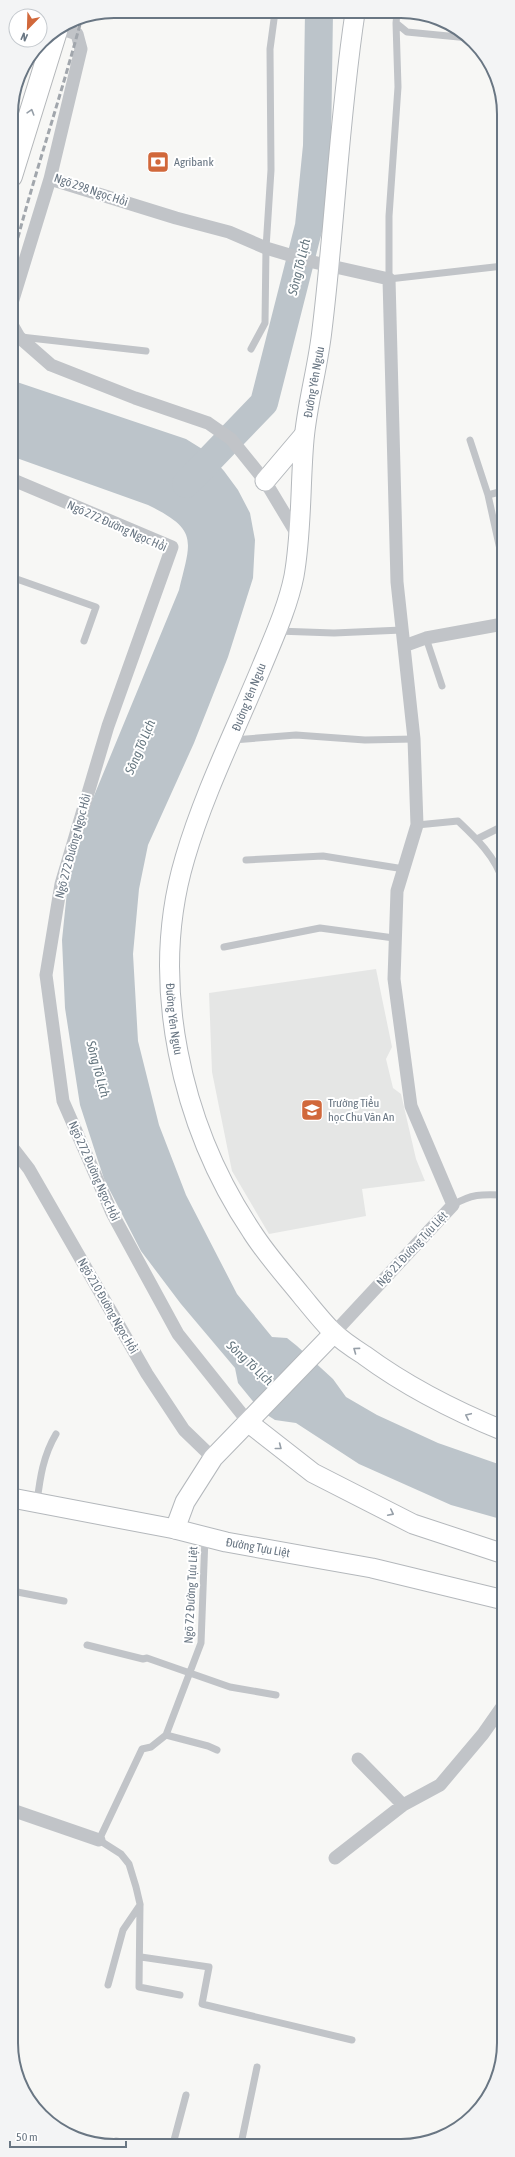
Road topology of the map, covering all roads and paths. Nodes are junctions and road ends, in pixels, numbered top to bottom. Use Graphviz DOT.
graph roads {
  1 [pos="274,18"];
  2 [pos="354,18"];
  3 [pos="397,18"];
  4 [pos="396,24"];
  5 [pos="67,30"];
  6 [pos="458,37"];
  7 [pos="53,39"];
  8 [pos="18,153"];
  9 [pos="50,178"];
  10 [pos="266,248"];
  11 [pos="321,264"];
  12 [pos="497,267"];
  13 [pos="389,279"];
  14 [pos="18,283"];
  15 [pos="19,337"];
  16 [pos="251,349"];
  17 [pos="146,351"];
  18 [pos="304,435"];
  19 [pos="470,440"];
  20 [pos="265,481"];
  21 [pos="18,482"];
  22 [pos="497,493"];
  23 [pos="488,495"];
  24 [pos="298,536"];
  25 [pos="497,536"];
  26 [pos="18,579"];
  27 [pos="497,625"];
  28 [pos="402,630"];
  29 [pos="276,631"];
  30 [pos="426,638"];
  31 [pos="84,642"];
  32 [pos="404,646"];
  33 [pos="442,686"];
  34 [pos="414,739"];
  35 [pos="232,740"];
  36 [pos="417,825"];
  37 [pos="497,829"];
  38 [pos="477,838"];
  39 [pos="246,860"];
  40 [pos="497,866"];
  41 [pos="404,869"];
  42 [pos="394,938"];
  43 [pos="224,947"];
  44 [pos="18,1155"];
  45 [pos="497,1195"];
  46 [pos="453,1205"];
  47 [pos="327,1339"];
  48 [pos="254,1418"];
  49 [pos="497,1428"];
  50 [pos="56,1434"];
  51 [pos="213,1458"];
  52 [pos="18,1499"];
  53 [pos="36,1503"];
  54 [pos="175,1529"];
  55 [pos="205,1537"];
  56 [pos="497,1552"];
  57 [pos="18,1592"];
  58 [pos="497,1598"];
  59 [pos="64,1601"];
  60 [pos="87,1645"];
  61 [pos="191,1674"];
  62 [pos="276,1695"];
  63 [pos="497,1714"];
  64 [pos="166,1735"];
  65 [pos="217,1750"];
  66 [pos="358,1759"];
  67 [pos="403,1805"];
  68 [pos="18,1812"];
  69 [pos="99,1840"];
  70 [pos="335,1858"];
  71 [pos="140,1904"];
  72 [pos="141,1957"];
  73 [pos="108,1986"];
  74 [pos="180,1995"];
  75 [pos="352,2040"];
  76 [pos="257,2068"];
  77 [pos="186,2095"];
  78 [pos="174,2139"];
  79 [pos="243,2139"];
  1 -- 10 [label="lane"];
  2 -- 11 [label="street, Đường Yên Ngưu"];
  3 -- 4 [label="lane"];
  4 -- 6 [label="lane"];
  4 -- 13 [label="lane"];
  5 -- 9 [label="street, Ngõ 298 Ngọc Hồi"];
  8 -- 7 [label="highway, one-way"];
  9 -- 10 [label="street, Ngõ 298 Ngọc Hồi"];
  9 -- 14 [label="street"];
  10 -- 11 [label="street, Ngõ 298 Ngọc Hồi"];
  10 -- 16 [label="lane"];
  11 -- 13 [label="street, Ngõ 298 Ngọc Hồi"];
  11 -- 18 [label="street, Đường Yên Ngưu"];
  12 -- 13 [label="lane"];
  13 -- 28 [label="street"];
  15 -- 17 [label="lane"];
  15 -- 20 [label="street"];
  18 -- 20 [label="street"];
  18 -- 24 [label="street, Đường Yên Ngưu"];
  19 -- 23 [label="lane"];
  20 -- 24 [label="street"];
  21 -- 48 [label="street, Ngõ 272 Đường Ngọc Hồi"];
  22 -- 23 [label="lane"];
  23 -- 25 [label="lane"];
  24 -- 29 [label="street, Đường Yên Ngưu"];
  26 -- 31 [label="lane"];
  27 -- 30 [label="street"];
  28 -- 29 [label="lane"];
  28 -- 32 [label="street"];
  29 -- 35 [label="street, Đường Yên Ngưu"];
  30 -- 32 [label="street"];
  30 -- 33 [label="lane"];
  32 -- 34 [label="street"];
  34 -- 35 [label="lane"];
  34 -- 36 [label="street"];
  35 -- 47 [label="street, Đường Yên Ngưu"];
  36 -- 38 [label="lane"];
  36 -- 41 [label="street"];
  37 -- 38 [label="lane"];
  38 -- 40 [label="lane"];
  39 -- 41 [label="lane"];
  41 -- 42 [label="street"];
  42 -- 43 [label="lane"];
  42 -- 46 [label="street"];
  44 -- 51 [label="street, Ngõ 210 Đường Ngọc Hồi"];
  45 -- 46 [label="lane, Ngõ 21 Đường Tựu Liệt"];
  46 -- 47 [label="street, Ngõ 21 Đường Tựu Liệt"];
  47 -- 48 [label="street"];
  49 -- 47 [label="street, Đường Yên Ngưu, one-way"];
  48 -- 51 [label="street"];
  48 -- 56 [label="street, one-way"];
  50 -- 53 [label="lane"];
  51 -- 54 [label="street"];
  52 -- 53 [label="street, Đường Tựu Liệt"];
  53 -- 54 [label="street, Đường Tựu Liệt"];
  54 -- 55 [label="street, Đường Tựu Liệt"];
  55 -- 58 [label="street, Đường Tựu Liệt"];
  55 -- 61 [label="lane, Ngõ 72 Đường Tựu Liệt"];
  57 -- 59 [label="lane"];
  60 -- 61 [label="lane"];
  61 -- 62 [label="lane"];
  61 -- 64 [label="lane, Ngõ 72 Đường Tựu Liệt"];
  63 -- 67 [label="street"];
  64 -- 65 [label="lane"];
  64 -- 69 [label="lane"];
  66 -- 67 [label="street"];
  67 -- 70 [label="street"];
  68 -- 69 [label="street"];
  69 -- 71 [label="lane"];
  71 -- 72 [label="lane"];
  71 -- 73 [label="lane"];
  72 -- 74 [label="lane"];
  72 -- 75 [label="lane"];
  76 -- 79 [label="lane"];
  77 -- 78 [label="lane"];
}
